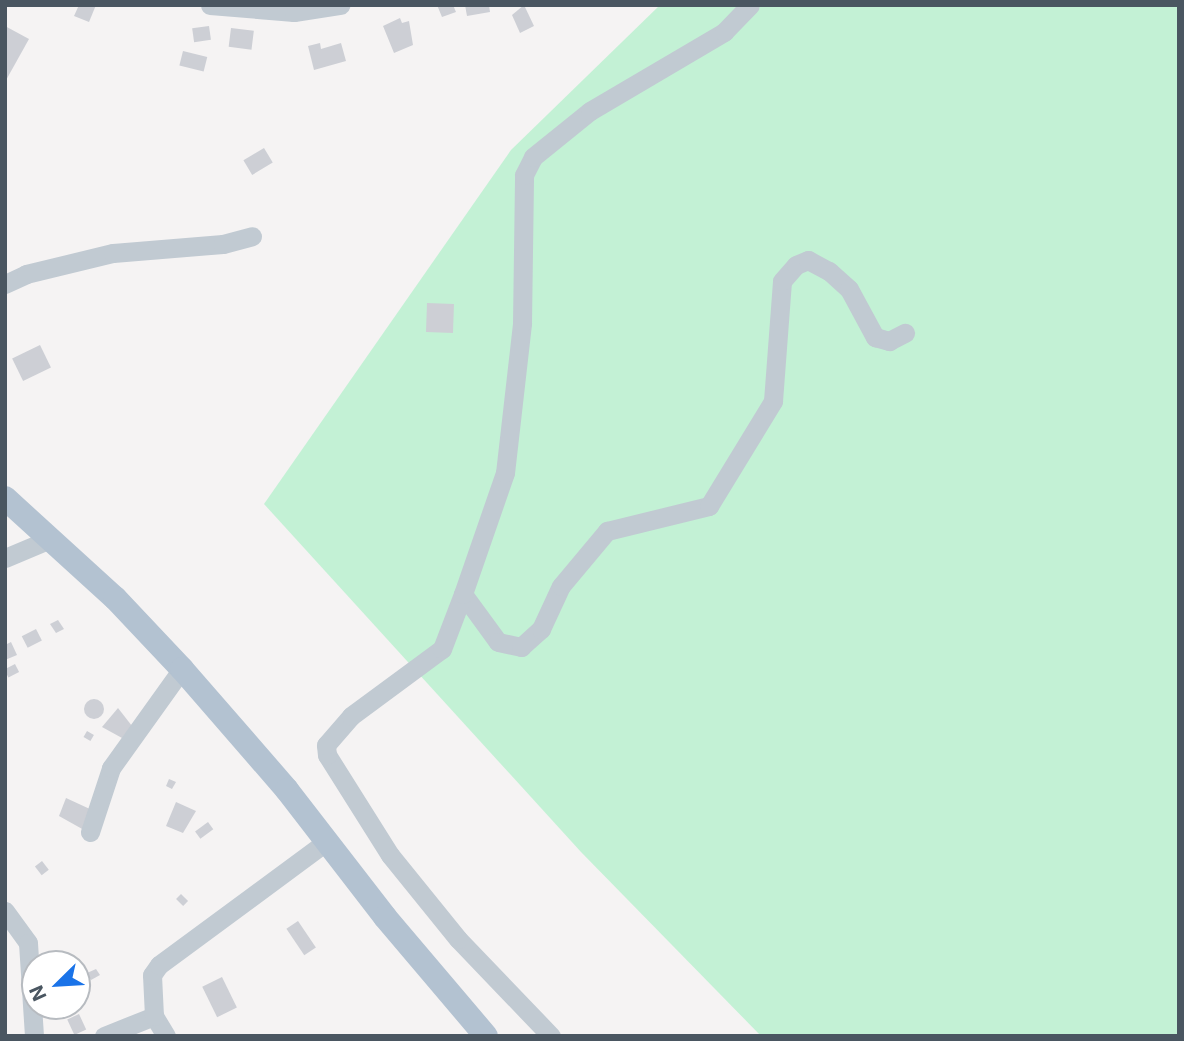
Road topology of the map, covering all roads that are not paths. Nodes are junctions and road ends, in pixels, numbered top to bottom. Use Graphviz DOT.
graph roads {
  1 [pos="210,5"];
  2 [pos="340,5"];
  3 [pos="750,5"];
  4 [pos="251,8"];
  5 [pos="252,236"];
  6 [pos="5,284"];
  7 [pos="905,333"];
  8 [pos="5,498"];
  9 [pos="50,538"];
  10 [pos="5,558"];
  11 [pos="463,594"];
  12 [pos="182,669"];
  13 [pos="90,832"];
  14 [pos="327,841"];
  15 [pos="5,911"];
  16 [pos="154,1016"];
  17 [pos="34,1036"];
  18 [pos="104,1036"];
  19 [pos="166,1036"];
  20 [pos="486,1036"];
  21 [pos="551,1036"];
  1 -- 4 [label="street"];
  2 -- 4 [label="street"];
  3 -- 11 [label="street"];
  5 -- 6 [label="street"];
  7 -- 11 [label="street"];
  8 -- 9 [label="main road"];
  9 -- 10 [label="street"];
  9 -- 12 [label="main road"];
  11 -- 21 [label="street"];
  12 -- 13 [label="street"];
  12 -- 14 [label="main road"];
  14 -- 16 [label="street"];
  14 -- 20 [label="main road"];
  15 -- 17 [label="street"];
  16 -- 18 [label="street"];
  16 -- 19 [label="street"];
}
